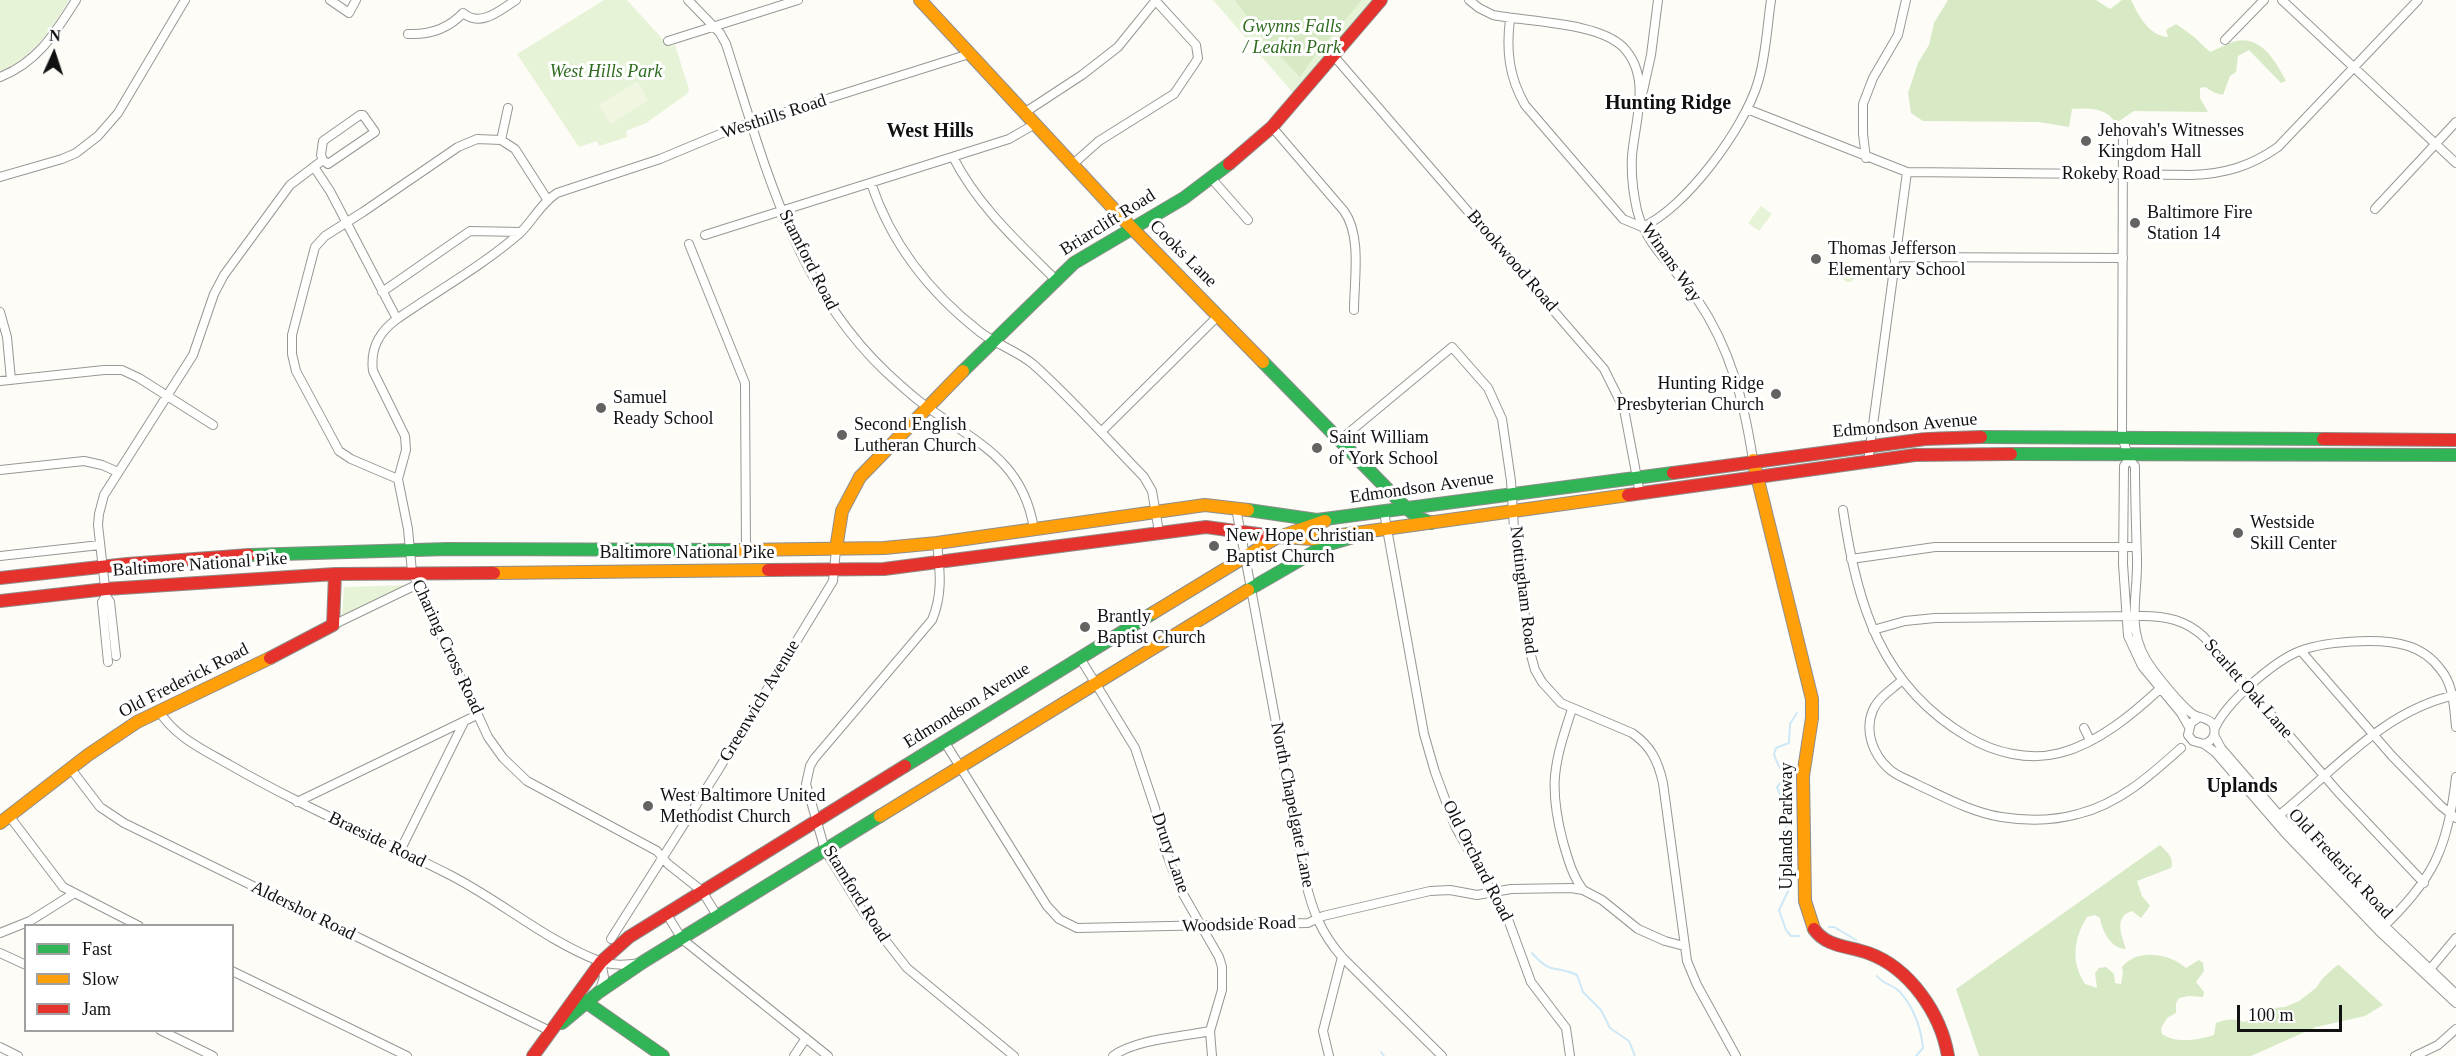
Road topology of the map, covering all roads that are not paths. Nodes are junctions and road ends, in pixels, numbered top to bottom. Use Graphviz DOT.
graph roads {
  1 [pos="76,0"];
  2 [pos="185,0"];
  3 [pos="330,0"];
  4 [pos="356,0"];
  5 [pos="516,0"];
  6 [pos="688,0"];
  7 [pos="798,0"];
  8 [pos="920,0"];
  9 [pos="1156,0"];
  10 [pos="1381,0"];
  11 [pos="1469,0"];
  12 [pos="1658,0"];
  13 [pos="1771,0"];
  14 [pos="1906,0"];
  15 [pos="2264,0"];
  16 [pos="2282,0"];
  17 [pos="2418,0"];
  18 [pos="1510,19"];
  19 [pos="713,27"];
  20 [pos="408,34"];
  21 [pos="2225,40"];
  22 [pos="668,41"];
  23 [pos="969,54"];
  24 [pos="1333,55"];
  25 [pos="2354,68"];
  26 [pos="0,77"];
  27 [pos="1640,100"];
  28 [pos="508,108"];
  29 [pos="1747,109"];
  30 [pos="1024,113"];
  31 [pos="2456,122"];
  32 [pos="752,123"];
  33 [pos="1035,124"];
  34 [pos="1272,127"];
  35 [pos="2123,130"];
  36 [pos="501,140"];
  37 [pos="2435,144"];
  38 [pos="953,157"];
  39 [pos="1866,158"];
  40 [pos="323,160"];
  41 [pos="2456,164"];
  42 [pos="1072,165"];
  43 [pos="314,167"];
  44 [pos="1907,172"];
  45 [pos="2124,174"];
  46 [pos="0,177"];
  47 [pos="1211,178"];
  48 [pos="871,183"];
  49 [pos="547,199"];
  50 [pos="2375,208"];
  51 [pos="782,211"];
  52 [pos="1248,220"];
  53 [pos="346,223"];
  54 [pos="1131,227"];
  55 [pos="1642,227"];
  56 [pos="521,232"];
  57 [pos="705,235"];
  58 [pos="689,244"];
  59 [pos="1894,257"];
  60 [pos="2123,258"];
  61 [pos="1055,279"];
  62 [pos="382,292"];
  63 [pos="1354,310"];
  64 [pos="0,312"];
  65 [pos="1219,315"];
  66 [pos="396,319"];
  67 [pos="993,341"];
  68 [pos="11,380"];
  69 [pos="0,381"];
  70 [pos="168,397"];
  71 [pos="927,407"];
  72 [pos="213,425"];
  73 [pos="1101,432"];
  74 [pos="2122,437"];
  75 [pos="1341,440"];
  76 [pos="2456,440"];
  77 [pos="1869,445"];
  78 [pos="2456,455"];
  79 [pos="2129,456"];
  80 [pos="1753,460"];
  81 [pos="1868,462"];
  82 [pos="0,470"];
  83 [pos="118,472"];
  84 [pos="1637,477"];
  85 [pos="1756,477"];
  86 [pos="398,479"];
  87 [pos="1512,494"];
  88 [pos="1640,494"];
  89 [pos="1236,507"];
  90 [pos="1406,508"];
  91 [pos="1843,510"];
  92 [pos="1155,512"];
  93 [pos="1384,512"];
  94 [pos="1513,512"];
  95 [pos="1335,519"];
  96 [pos="1431,523"];
  97 [pos="1034,529"];
  98 [pos="1240,529"];
  99 [pos="1386,530"];
  100 [pos="1159,532"];
  101 [pos="1371,532"];
  102 [pos="1276,538"];
  103 [pos="937,543"];
  104 [pos="100,545"];
  105 [pos="2123,546"];
  106 [pos="2136,547"];
  107 [pos="746,549"];
  108 [pos="836,549"];
  109 [pos="410,550"];
  110 [pos="0,556"];
  111 [pos="1245,556"];
  112 [pos="1851,559"];
  113 [pos="939,563"];
  114 [pos="104,567"];
  115 [pos="836,570"];
  116 [pos="335,574"];
  117 [pos="415,578"];
  118 [pos="0,580"];
  119 [pos="1251,588"];
  120 [pos="106,593"];
  121 [pos="0,601"];
  122 [pos="2130,616"];
  123 [pos="333,625"];
  124 [pos="1873,630"];
  125 [pos="2301,651"];
  126 [pos="116,656"];
  127 [pos="1080,658"];
  128 [pos="108,662"];
  129 [pos="1901,681"];
  130 [pos="1096,683"];
  131 [pos="2163,686"];
  132 [pos="2248,689"];
  133 [pos="2454,696"];
  134 [pos="1572,709"];
  135 [pos="159,711"];
  136 [pos="2223,713"];
  137 [pos="477,715"];
  138 [pos="2203,718"];
  139 [pos="464,722"];
  140 [pos="2456,727"];
  141 [pos="2084,728"];
  142 [pos="2188,730"];
  143 [pos="2215,732"];
  144 [pos="2374,735"];
  145 [pos="2090,740"];
  146 [pos="944,741"];
  147 [pos="2200,744"];
  148 [pos="2181,748"];
  149 [pos="961,767"];
  150 [pos="71,769"];
  151 [pos="2324,777"];
  152 [pos="2456,777"];
  153 [pos="297,802"];
  154 [pos="2453,816"];
  155 [pos="2276,818"];
  156 [pos="5,820"];
  157 [pos="817,820"];
  158 [pos="825,850"];
  159 [pos="400,851"];
  160 [pos="663,858"];
  161 [pos="1570,868"];
  162 [pos="2424,883"];
  163 [pos="1556,888"];
  164 [pos="1582,890"];
  165 [pos="702,891"];
  166 [pos="1493,892"];
  167 [pos="73,894"];
  168 [pos="666,913"];
  169 [pos="718,917"];
  170 [pos="1316,919"];
  171 [pos="135,924"];
  172 [pos="1202,926"];
  173 [pos="2381,929"];
  174 [pos="0,933"];
  175 [pos="2456,938"];
  176 [pos="611,939"];
  177 [pos="682,939"];
  178 [pos="1684,946"];
  179 [pos="0,952"];
  180 [pos="1342,957"];
  181 [pos="601,962"];
  182 [pos="643,962"];
  183 [pos="24,964"];
  184 [pos="234,972"];
  185 [pos="2427,973"];
  186 [pos="599,992"];
  187 [pos="2456,994"];
  188 [pos="581,999"];
  189 [pos="2456,1004"];
  190 [pos="2456,1029"];
  191 [pos="1210,1031"];
  192 [pos="164,1032"];
  193 [pos="552,1032"];
  194 [pos="806,1038"];
  195 [pos="0,1047"];
  196 [pos="18,1056"];
  197 [pos="213,1056"];
  198 [pos="407,1056"];
  199 [pos="533,1056"];
  200 [pos="663,1056"];
  201 [pos="794,1056"];
  202 [pos="828,1056"];
  203 [pos="1014,1056"];
  204 [pos="1113,1056"];
  205 [pos="1212,1056"];
  206 [pos="1329,1056"];
  207 [pos="1442,1056"];
  208 [pos="1570,1056"];
  209 [pos="1736,1056"];
  210 [pos="1948,1056"];
  211 [pos="2415,1056"];
  1 -- 26 [label="street"];
  2 -- 46 [label="street"];
  3 -- 4 [label="street"];
  5 -- 20 [label="street"];
  6 -- 19 [label="street, Stamford Road"];
  7 -- 19 [label="street"];
  8 -- 23 [label="main road, Cooks Lane"];
  9 -- 30 [label="street"];
  9 -- 42 [label="street"];
  10 -- 24 [label="main road, Briarclift Road"];
  11 -- 18 [label="street, Winans Way"];
  12 -- 27 [label="street"];
  13 -- 29 [label="street"];
  14 -- 39 [label="street"];
  15 -- 21 [label="street"];
  16 -- 25 [label="street"];
  17 -- 25 [label="street, Rokeby Road"];
  18 -- 27 [label="street, Winans Way"];
  18 -- 55 [label="street"];
  19 -- 22 [label="street"];
  19 -- 32 [label="street, Stamford Road"];
  23 -- 30 [label="main road, Cooks Lane"];
  23 -- 32 [label="street, Westhills Road"];
  24 -- 34 [label="main road, Briarclift Road"];
  24 -- 84 [label="street, Brookwood Road"];
  25 -- 37 [label="street"];
  25 -- 45 [label="street, Rokeby Road"];
  27 -- 55 [label="street, Winans Way"];
  28 -- 36 [label="street"];
  29 -- 39 [label="street, Rokeby Road"];
  29 -- 55 [label="street"];
  30 -- 33 [label="main road, Cooks Lane"];
  31 -- 37 [label="street"];
  32 -- 49 [label="street, Westhills Road"];
  32 -- 51 [label="street, Stamford Road"];
  33 -- 38 [label="street"];
  33 -- 42 [label="main road, Cooks Lane"];
  34 -- 47 [label="main road, Briarclift Road"];
  34 -- 63 [label="street"];
  35 -- 45 [label="street"];
  36 -- 49 [label="street"];
  36 -- 53 [label="street"];
  37 -- 41 [label="street"];
  37 -- 50 [label="street"];
  38 -- 48 [label="street"];
  38 -- 61 [label="street"];
  39 -- 44 [label="street, Rokeby Road"];
  40 -- 40 [label="street"];
  40 -- 43 [label="street"];
  42 -- 54 [label="main road, Cooks Lane"];
  43 -- 53 [label="street"];
  43 -- 70 [label="street"];
  44 -- 45 [label="street, Rokeby Road"];
  44 -- 59 [label="street"];
  45 -- 60 [label="street"];
  47 -- 52 [label="street"];
  47 -- 54 [label="main road, Briarclift Road"];
  48 -- 51 [label="street"];
  48 -- 67 [label="street"];
  49 -- 56 [label="street"];
  51 -- 57 [label="street"];
  51 -- 71 [label="street, Stamford Road"];
  53 -- 62 [label="street"];
  53 -- 86 [label="street"];
  54 -- 61 [label="main road, Briarclift Road"];
  54 -- 65 [label="main road, Cooks Lane"];
  55 -- 80 [label="street, Winans Way"];
  56 -- 62 [label="street"];
  56 -- 66 [label="street"];
  58 -- 107 [label="street"];
  59 -- 60 [label="street"];
  59 -- 77 [label="street"];
  60 -- 74 [label="street"];
  61 -- 67 [label="main road, Briarclift Road"];
  62 -- 66 [label="street"];
  64 -- 68 [label="street"];
  65 -- 73 [label="street"];
  65 -- 75 [label="main road, Cooks Lane"];
  66 -- 86 [label="street"];
  67 -- 71 [label="main road, Briarclift Road"];
  67 -- 73 [label="street"];
  68 -- 69 [label="street"];
  68 -- 70 [label="street"];
  70 -- 72 [label="street"];
  70 -- 83 [label="street"];
  71 -- 97 [label="street, Stamford Road"];
  71 -- 108 [label="main road, Briarclift Road"];
  73 -- 92 [label="street"];
  74 -- 76 [label="main road, Edmondson Avenue"];
  74 -- 77 [label="main road, Edmondson Avenue"];
  74 -- 79 [label="street, Old Frederick Road"];
  75 -- 87 [label="street, Nottingham Road"];
  75 -- 90 [label="main road, Cooks Lane"];
  77 -- 80 [label="main road, Edmondson Avenue"];
  77 -- 81 [label="street"];
  78 -- 79 [label="main road, Edmondson Avenue"];
  79 -- 81 [label="main road, Edmondson Avenue"];
  79 -- 105 [label="street, Old Frederick Road"];
  79 -- 106 [label="street, Old Frederick Road"];
  80 -- 84 [label="main road, Edmondson Avenue"];
  80 -- 85 [label="main road, Uplands Parkway"];
  81 -- 85 [label="main road, Edmondson Avenue"];
  82 -- 83 [label="street"];
  83 -- 104 [label="street"];
  84 -- 87 [label="main road, Edmondson Avenue"];
  84 -- 88 [label="street, Brookwood Road"];
  85 -- 88 [label="main road, Edmondson Avenue"];
  85 -- 210 [label="main road, Uplands Parkway"];
  86 -- 109 [label="street, Charing Cross Road"];
  87 -- 90 [label="main road, Edmondson Avenue"];
  87 -- 94 [label="street, Nottingham Road"];
  88 -- 94 [label="main road, Edmondson Avenue"];
  89 -- 92 [label="main road, Baltimore National Pike"];
  89 -- 95 [label="main road, Baltimore National Pike"];
  89 -- 98 [label="street, North Chapelgate Lane"];
  90 -- 93 [label="main road, Edmondson Avenue"];
  90 -- 96 [label="main road, Cooks Lane"];
  91 -- 112 [label="street"];
  92 -- 97 [label="main road, Baltimore National Pike"];
  92 -- 100 [label="street"];
  93 -- 95 [label="main road, Edmondson Avenue"];
  93 -- 99 [label="street, Old Orchard Road"];
  94 -- 96 [label="main road, Edmondson Avenue"];
  94 -- 134 [label="street, Nottingham Road"];
  95 -- 102 [label="main road, Edmondson Avenue"];
  96 -- 99 [label="main road, Edmondson Avenue"];
  97 -- 103 [label="main road, Baltimore National Pike"];
  98 -- 100 [label="main road, Baltimore National Pike"];
  98 -- 102 [label="main road, Baltimore National Pike"];
  98 -- 111 [label="street, North Chapelgate Lane"];
  99 -- 101 [label="main road, Edmondson Avenue"];
  99 -- 166 [label="street, Old Orchard Road"];
  100 -- 113 [label="main road, Baltimore National Pike"];
  101 -- 102 [label="main road, Baltimore National Pike"];
  101 -- 119 [label="main road, Edmondson Avenue"];
  102 -- 111 [label="main road, Edmondson Avenue"];
  103 -- 108 [label="main road, Baltimore National Pike"];
  103 -- 113 [label="street, Stamford Road"];
  104 -- 110 [label="street"];
  104 -- 114 [label="street"];
  105 -- 106 [label="street"];
  105 -- 112 [label="street"];
  105 -- 122 [label="street, Old Frederick Road"];
  106 -- 122 [label="street, Old Frederick Road"];
  107 -- 108 [label="main road, Baltimore National Pike"];
  107 -- 109 [label="main road, Baltimore National Pike"];
  108 -- 115 [label="street, Greenwich Avenue"];
  109 -- 114 [label="main road, Baltimore National Pike"];
  109 -- 117 [label="street, Charing Cross Road"];
  111 -- 119 [label="street, North Chapelgate Lane"];
  111 -- 127 [label="main road, Edmondson Avenue"];
  112 -- 124 [label="street"];
  113 -- 115 [label="main road, Baltimore National Pike"];
  113 -- 157 [label="street, Stamford Road"];
  114 -- 118 [label="main road, Baltimore National Pike"];
  114 -- 120 [label="street"];
  115 -- 117 [label="main road, Baltimore National Pike"];
  115 -- 160 [label="street, Greenwich Avenue"];
  116 -- 117 [label="main road, Baltimore National Pike"];
  116 -- 120 [label="main road, Baltimore National Pike"];
  116 -- 123 [label="main road"];
  117 -- 123 [label="street, Old Frederick Road"];
  117 -- 137 [label="street, Charing Cross Road"];
  119 -- 130 [label="main road, Edmondson Avenue"];
  119 -- 170 [label="street, North Chapelgate Lane"];
  120 -- 121 [label="main road, Baltimore National Pike"];
  120 -- 126 [label="street"];
  120 -- 128 [label="street"];
  122 -- 124 [label="street, Scarlet Oak Lane"];
  122 -- 131 [label="street, Old Frederick Road"];
  122 -- 132 [label="street, Scarlet Oak Lane"];
  123 -- 135 [label="main road, Old Frederick Road"];
  124 -- 129 [label="street"];
  125 -- 132 [label="street"];
  125 -- 133 [label="street"];
  125 -- 144 [label="street"];
  127 -- 130 [label="street, Drury Lane"];
  127 -- 146 [label="main road, Edmondson Avenue"];
  129 -- 145 [label="street"];
  129 -- 148 [label="street"];
  130 -- 149 [label="main road, Edmondson Avenue"];
  130 -- 172 [label="street, Drury Lane"];
  131 -- 138 [label="street, Old Frederick Road"];
  131 -- 142 [label="street, Old Frederick Road"];
  131 -- 145 [label="street"];
  132 -- 136 [label="street"];
  132 -- 151 [label="street, Scarlet Oak Lane"];
  133 -- 140 [label="street"];
  133 -- 144 [label="street"];
  134 -- 161 [label="street"];
  134 -- 178 [label="street, Nottingham Road"];
  135 -- 150 [label="main road, Old Frederick Road"];
  135 -- 153 [label="street, Braeside Road"];
  136 -- 138 [label="street"];
  136 -- 143 [label="street"];
  137 -- 139 [label="street"];
  137 -- 160 [label="street, Charing Cross Road"];
  138 -- 142 [label="street"];
  138 -- 143 [label="street, Old Frederick Road"];
  139 -- 153 [label="street"];
  139 -- 159 [label="street"];
  141 -- 145 [label="street"];
  142 -- 147 [label="street, Old Frederick Road"];
  142 -- 148 [label="street"];
  143 -- 147 [label="street"];
  143 -- 155 [label="street, Old Frederick Road"];
  144 -- 151 [label="street"];
  144 -- 154 [label="street"];
  146 -- 149 [label="street, Woodside Road"];
  146 -- 157 [label="main road, Edmondson Avenue"];
  147 -- 148 [label="street"];
  147 -- 155 [label="street, Old Frederick Road"];
  149 -- 158 [label="main road, Edmondson Avenue"];
  149 -- 172 [label="street, Woodside Road"];
  150 -- 156 [label="main road, Old Frederick Road"];
  150 -- 193 [label="street, Aldershot Road"];
  151 -- 155 [label="street"];
  151 -- 162 [label="street, Scarlet Oak Lane"];
  152 -- 154 [label="street"];
  153 -- 159 [label="street, Braeside Road"];
  154 -- 162 [label="street"];
  155 -- 173 [label="street, Old Frederick Road"];
  156 -- 167 [label="street"];
  157 -- 158 [label="street, Stamford Road"];
  157 -- 165 [label="main road, Edmondson Avenue"];
  158 -- 169 [label="main road, Edmondson Avenue"];
  158 -- 203 [label="street, Stamford Road"];
  159 -- 181 [label="street, Braeside Road"];
  160 -- 165 [label="street, Charing Cross Road"];
  160 -- 176 [label="street, Greenwich Avenue"];
  161 -- 163 [label="street"];
  161 -- 164 [label="street"];
  162 -- 173 [label="street"];
  163 -- 164 [label="street, Woodside Road"];
  163 -- 166 [label="street, Woodside Road"];
  164 -- 178 [label="street, Woodside Road"];
  165 -- 168 [label="main road, Edmondson Avenue"];
  165 -- 169 [label="street, Charing Cross Road"];
  166 -- 170 [label="street, Woodside Road"];
  166 -- 208 [label="street, Old Orchard Road"];
  167 -- 171 [label="street"];
  167 -- 174 [label="street"];
  168 -- 177 [label="street"];
  168 -- 181 [label="main road, Edmondson Avenue"];
  169 -- 177 [label="main road, Edmondson Avenue"];
  170 -- 172 [label="street, Woodside Road"];
  170 -- 180 [label="street, North Chapelgate Lane"];
  172 -- 191 [label="street, Drury Lane"];
  173 -- 185 [label="street, Old Frederick Road"];
  175 -- 185 [label="street"];
  177 -- 182 [label="main road, Edmondson Avenue"];
  177 -- 194 [label="street"];
  178 -- 209 [label="street, Nottingham Road"];
  179 -- 183 [label="street"];
  180 -- 206 [label="street"];
  180 -- 207 [label="street, North Chapelgate Lane"];
  181 -- 182 [label="street, Braeside Road"];
  181 -- 186 [label="street"];
  181 -- 188 [label="main road, Edmondson Avenue"];
  182 -- 186 [label="main road, Edmondson Avenue"];
  184 -- 198 [label="street"];
  185 -- 187 [label="street, Old Frederick Road"];
  185 -- 189 [label="street, Old Frederick Road"];
  186 -- 188 [label="main road, Edmondson Avenue"];
  188 -- 193 [label="main road, Edmondson Avenue"];
  188 -- 200 [label="main road"];
  190 -- 211 [label="street"];
  191 -- 204 [label="street"];
  191 -- 205 [label="street, Drury Lane"];
  192 -- 197 [label="street"];
  193 -- 199 [label="main road, Edmondson Avenue"];
  194 -- 201 [label="street"];
  194 -- 202 [label="street"];
  195 -- 196 [label="street"];
}
